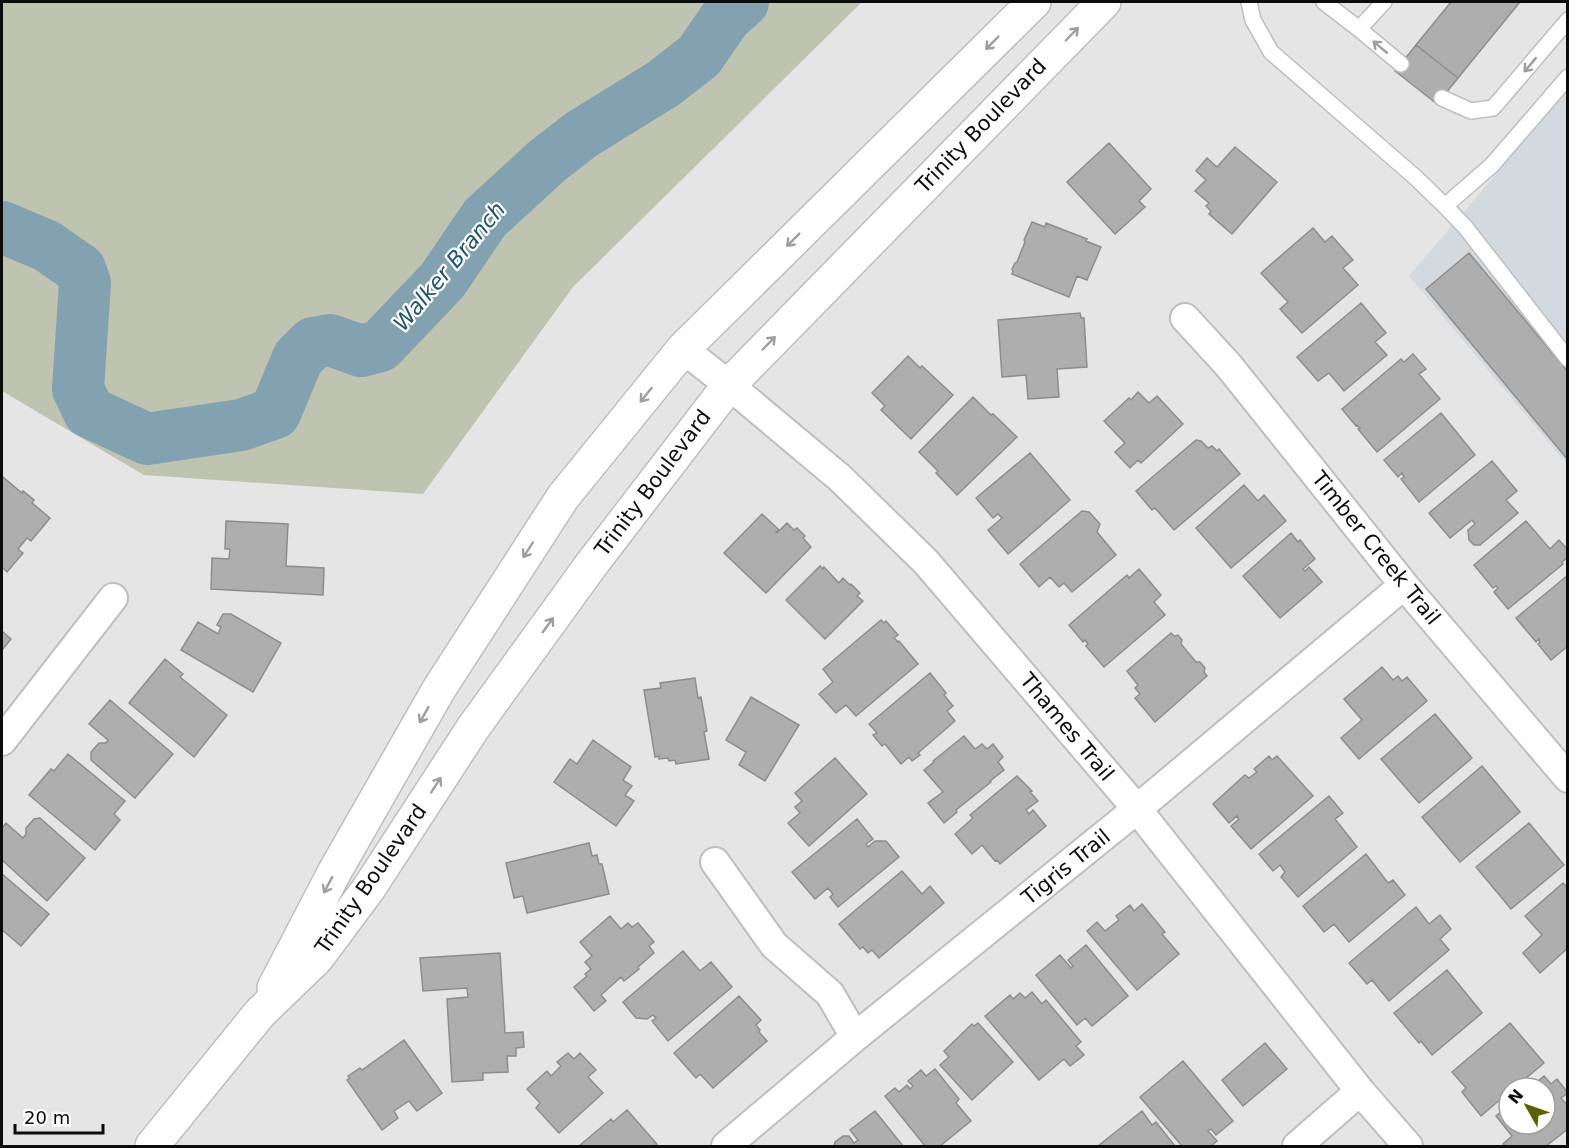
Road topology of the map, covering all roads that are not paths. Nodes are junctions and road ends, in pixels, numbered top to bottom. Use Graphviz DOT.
graph roads {
  1 [pos="1034,2"];
  2 [pos="1104,2"];
  3 [pos="1249,2"];
  4 [pos="1324,2"];
  5 [pos="1384,2"];
  6 [pos="1568,20"];
  7 [pos="1359,29"];
  8 [pos="1401,64"];
  9 [pos="1568,76"];
  10 [pos="1442,98"];
  11 [pos="1444,206"];
  12 [pos="1185,318"];
  13 [pos="683,350"];
  14 [pos="1568,359"];
  15 [pos="729,385"];
  16 [pos="1404,585"];
  17 [pos="113,598"];
  18 [pos="2,741"];
  19 [pos="1568,778"];
  20 [pos="1137,809"];
  21 [pos="715,862"];
  22 [pos="260,1013"];
  23 [pos="855,1037"];
  24 [pos="1360,1091"];
  25 [pos="152,1146"];
  26 [pos="726,1146"];
  27 [pos="1297,1146"];
  28 [pos="1408,1146"];
  1 -- 13 [label="main road, Trinity Boulevard, one-way"];
  15 -- 2 [label="main road, Trinity Boulevard, one-way"];
  3 -- 11 [label="lane"];
  4 -- 7 [label="lane"];
  5 -- 7 [label="lane"];
  6 -- 10 [label="lane, one-way"];
  8 -- 7 [label="lane, one-way"];
  9 -- 11 [label="lane"];
  11 -- 14 [label="lane"];
  12 -- 16 [label="street, Timber Creek Trail"];
  13 -- 15 [label="street, Thames Trail"];
  13 -- 22 [label="main road, Trinity Boulevard, one-way"];
  15 -- 20 [label="street, Thames Trail"];
  22 -- 15 [label="main road, Trinity Boulevard, one-way"];
  16 -- 19 [label="street, Timber Creek Trail"];
  16 -- 20 [label="street, Tigris Trail"];
  17 -- 18 [label="street"];
  20 -- 23 [label="street, Tigris Trail"];
  20 -- 24 [label="street, Thames Trail"];
  21 -- 23 [label="street"];
  22 -- 25 [label="main road, Trinity Boulevard"];
  23 -- 26 [label="street, Tigris Trail"];
  24 -- 27 [label="street"];
  24 -- 28 [label="street, Thames Trail"];
}
